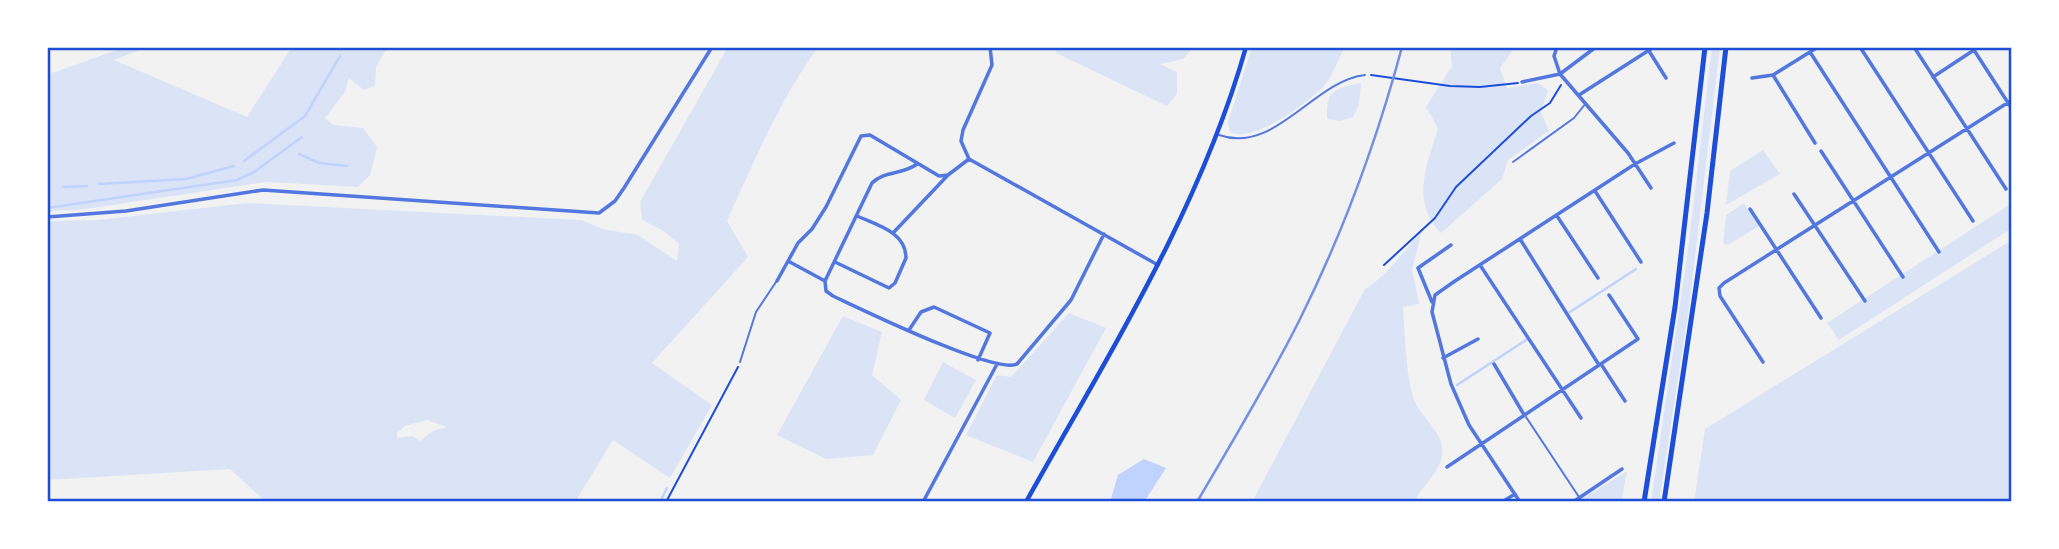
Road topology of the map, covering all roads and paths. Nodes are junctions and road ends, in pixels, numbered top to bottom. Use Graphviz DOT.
graph roads {
  1 [pos="712,47"];
  2 [pos="990,47"];
  3 [pos="1246,47"];
  4 [pos="1557,47"];
  5 [pos="1596,47"];
  6 [pos="1654,47"];
  7 [pos="1705,47"];
  8 [pos="1726,47"];
  9 [pos="1818,47"];
  10 [pos="1860,47"];
  11 [pos="1914,47"];
  12 [pos="1973,49"];
  13 [pos="1649,51"];
  14 [pos="1810,52"];
  15 [pos="1560,74"];
  16 [pos="1365,75"];
  17 [pos="1773,75"];
  18 [pos="1933,77"];
  19 [pos="1667,78"];
  20 [pos="1752,78"];
  21 [pos="1522,82"];
  22 [pos="1579,94"];
  23 [pos="2010,101"];
  24 [pos="1586,102"];
  25 [pos="2012,109"];
  26 [pos="1967,129"];
  27 [pos="1217,135"];
  28 [pos="1674,143"];
  29 [pos="1815,143"];
  30 [pos="1821,151"];
  31 [pos="1929,152"];
  32 [pos="969,159"];
  33 [pos="1513,162"];
  34 [pos="917,164"];
  35 [pos="1635,164"];
  36 [pos="948,175"];
  37 [pos="1892,176"];
  38 [pos="1651,188"];
  39 [pos="2006,189"];
  40 [pos="1595,191"];
  41 [pos="1794,194"];
  42 [pos="1853,201"];
  43 [pos="1750,209"];
  44 [pos="857,216"];
  45 [pos="1557,216"];
  46 [pos="47,217"];
  47 [pos="1973,221"];
  48 [pos="1816,226"];
  49 [pos="893,233"];
  50 [pos="1104,234"];
  51 [pos="1520,239"];
  52 [pos="1451,245"];
  53 [pos="1778,250"];
  54 [pos="1939,252"];
  55 [pos="788,261"];
  56 [pos="835,261"];
  57 [pos="1641,262"];
  58 [pos="1158,265"];
  59 [pos="1384,265"];
  60 [pos="1480,265"];
  61 [pos="1903,277"];
  62 [pos="1598,278"];
  63 [pos="777,281"];
  64 [pos="825,281"];
  65 [pos="1609,295"];
  66 [pos="1864,301"];
  67 [pos="1432,302"];
  68 [pos="1821,318"];
  69 [pos="909,330"];
  70 [pos="1478,340"];
  71 [pos="1443,358"];
  72 [pos="978,359"];
  73 [pos="740,362"];
  74 [pos="1763,362"];
  75 [pos="1493,364"];
  76 [pos="1600,364"];
  77 [pos="996,366"];
  78 [pos="1563,388"];
  79 [pos="1625,401"];
  80 [pos="1523,413"];
  81 [pos="1581,418"];
  82 [pos="1481,442"];
  83 [pos="1447,467"];
  84 [pos="1622,469"];
  85 [pos="1515,493"];
  86 [pos="1579,498"];
  87 [pos="666,502"];
  88 [pos="923,502"];
  89 [pos="1026,502"];
  90 [pos="1502,502"];
  91 [pos="1520,502"];
  92 [pos="1573,502"];
  93 [pos="1644,502"];
  94 [pos="1664,502"];
  1 -- 46 [label="street"];
  2 -- 32 [label="street"];
  3 -- 27 [label="main road"];
  4 -- 15 [label="street"];
  5 -- 15 [label="street"];
  6 -- 13 [label="street"];
  7 -- 93 [label="highway"];
  8 -- 94 [label="highway"];
  9 -- 14 [label="street"];
  10 -- 31 [label="street"];
  11 -- 18 [label="street"];
  12 -- 18 [label="street"];
  12 -- 23 [label="street"];
  13 -- 19 [label="street"];
  13 -- 22 [label="street"];
  14 -- 17 [label="street"];
  14 -- 37 [label="street"];
  15 -- 21 [label="street"];
  15 -- 22 [label="street"];
  15 -- 59 [label="path"];
  16 -- 21 [label="path"];
  16 -- 27 [label="lane"];
  17 -- 20 [label="street"];
  17 -- 29 [label="street"];
  18 -- 26 [label="street"];
  22 -- 24 [label="street"];
  23 -- 25 [label="street"];
  23 -- 26 [label="street"];
  24 -- 33 [label="lane"];
  24 -- 35 [label="street"];
  26 -- 31 [label="street"];
  26 -- 39 [label="street"];
  27 -- 58 [label="main road"];
  28 -- 35 [label="street"];
  30 -- 42 [label="street"];
  31 -- 37 [label="street"];
  31 -- 47 [label="street"];
  32 -- 36 [label="street"];
  32 -- 50 [label="street"];
  34 -- 36 [label="street"];
  34 -- 44 [label="street"];
  34 -- 55 [label="street"];
  35 -- 38 [label="street"];
  35 -- 40 [label="street"];
  36 -- 49 [label="street"];
  37 -- 42 [label="street"];
  37 -- 54 [label="street"];
  40 -- 45 [label="street"];
  40 -- 57 [label="street"];
  41 -- 48 [label="street"];
  42 -- 48 [label="street"];
  42 -- 61 [label="street"];
  43 -- 53 [label="street"];
  44 -- 49 [label="street"];
  44 -- 56 [label="street"];
  45 -- 51 [label="street"];
  45 -- 62 [label="street"];
  48 -- 53 [label="street"];
  48 -- 66 [label="street"];
  49 -- 56 [label="street"];
  50 -- 58 [label="street"];
  50 -- 77 [label="street"];
  51 -- 60 [label="street"];
  51 -- 76 [label="street"];
  52 -- 67 [label="street"];
  53 -- 68 [label="street"];
  53 -- 74 [label="street"];
  55 -- 63 [label="street"];
  55 -- 64 [label="street"];
  56 -- 64 [label="street"];
  58 -- 89 [label="main road"];
  60 -- 67 [label="street"];
  60 -- 78 [label="street"];
  63 -- 73 [label="lane"];
  64 -- 69 [label="street"];
  65 -- 76 [label="street"];
  67 -- 71 [label="street"];
  69 -- 72 [label="street"];
  69 -- 72 [label="street"];
  70 -- 71 [label="street"];
  71 -- 82 [label="street"];
  72 -- 77 [label="street"];
  73 -- 87 [label="path"];
  75 -- 80 [label="street"];
  76 -- 78 [label="street"];
  76 -- 79 [label="street"];
  77 -- 88 [label="street"];
  78 -- 80 [label="street"];
  78 -- 81 [label="street"];
  80 -- 82 [label="street"];
  80 -- 86 [label="lane"];
  82 -- 83 [label="street"];
  82 -- 85 [label="street"];
  84 -- 86 [label="street"];
  85 -- 90 [label="street"];
  85 -- 91 [label="street"];
  86 -- 92 [label="street"];
}
